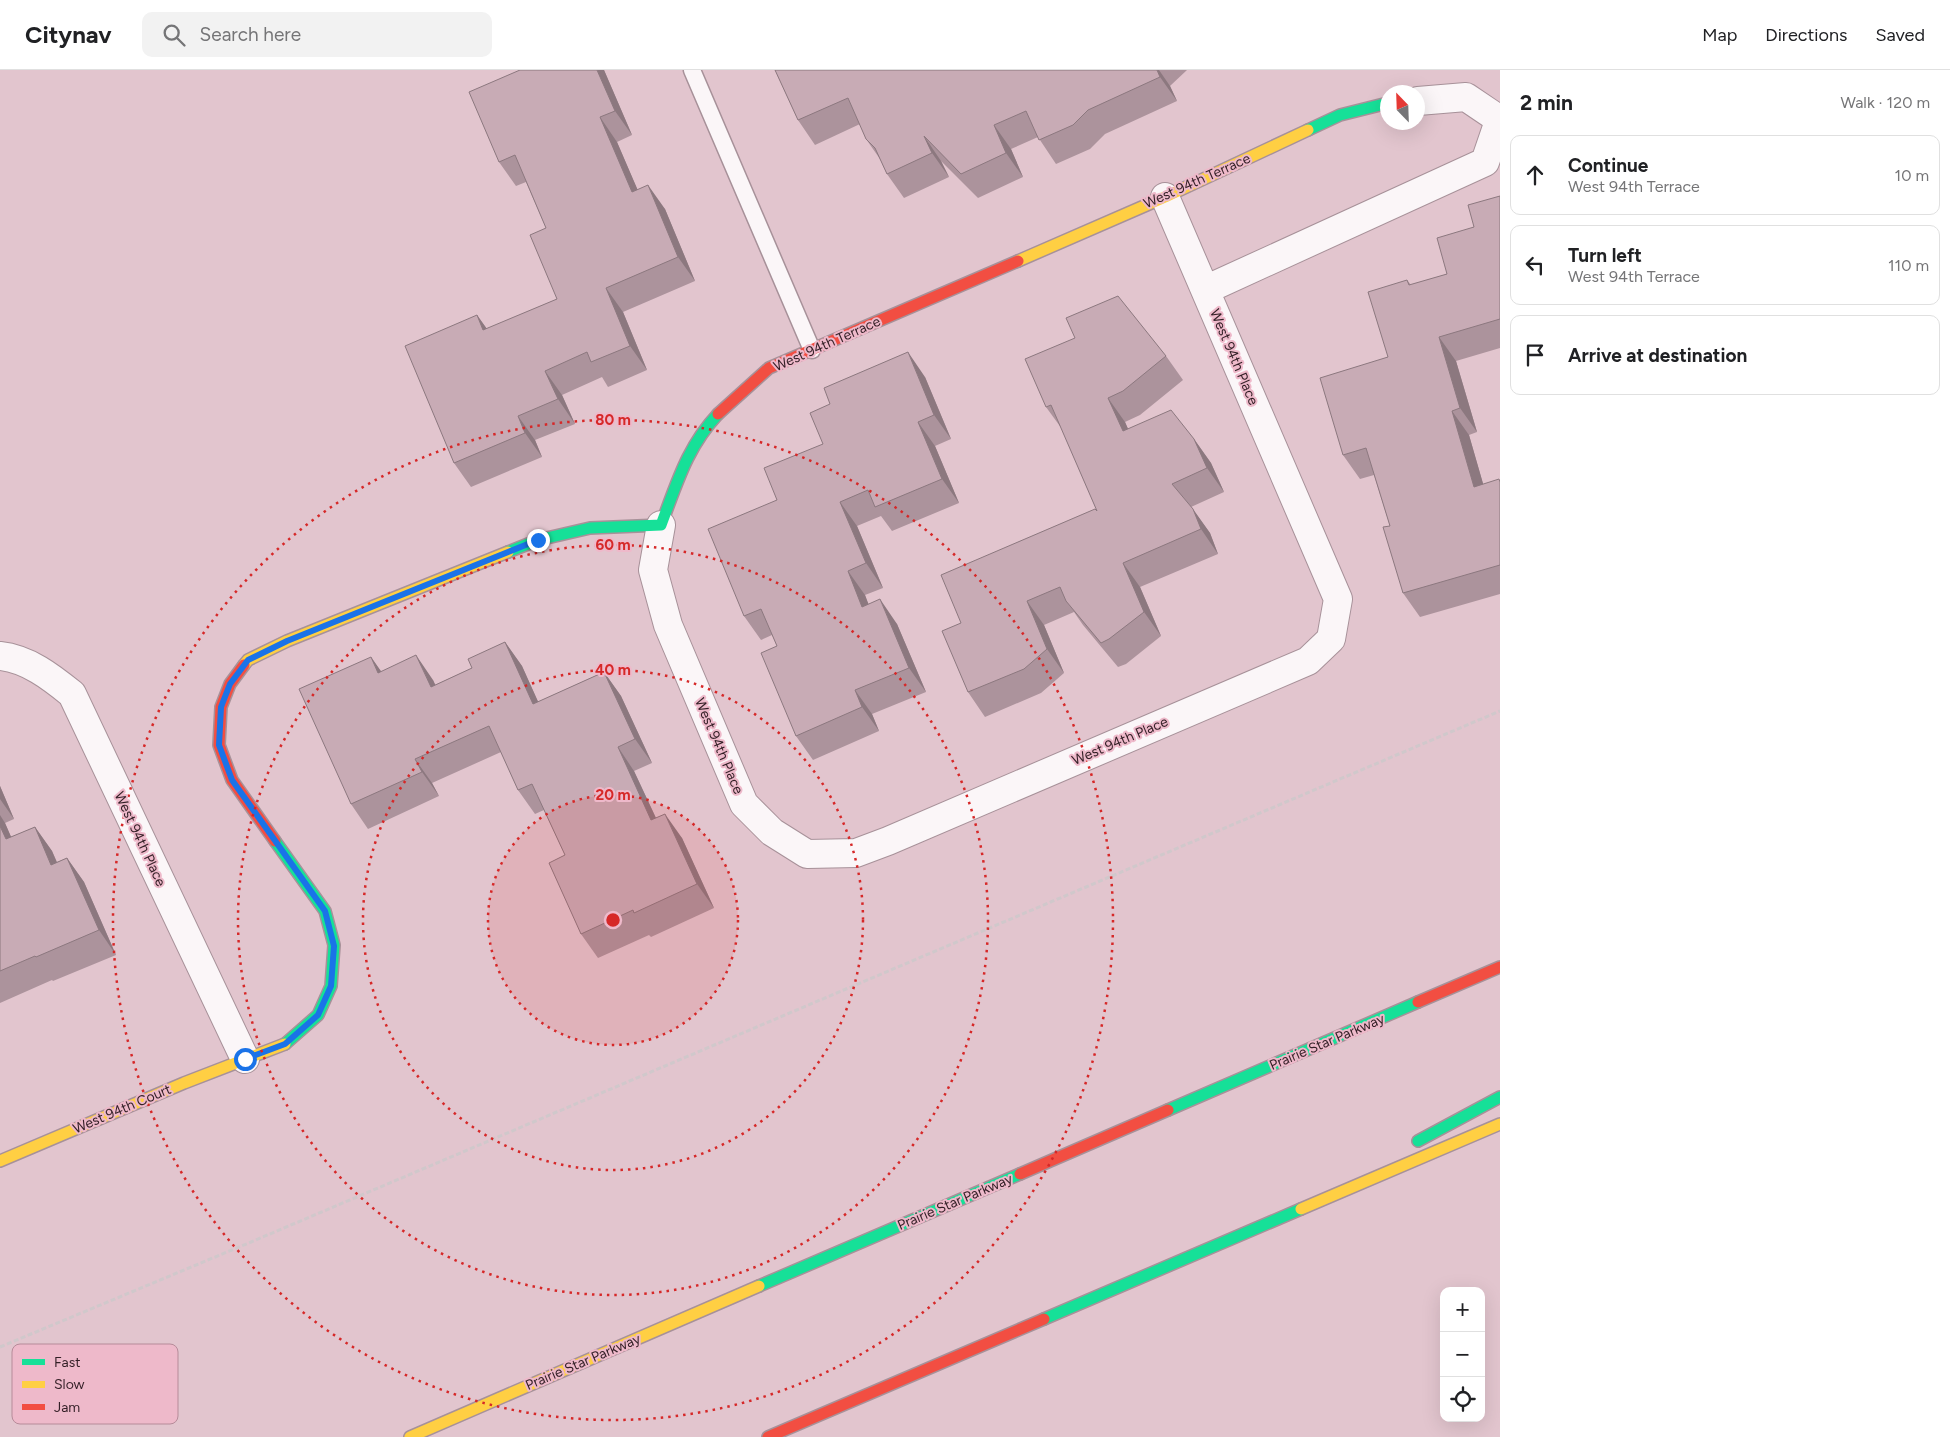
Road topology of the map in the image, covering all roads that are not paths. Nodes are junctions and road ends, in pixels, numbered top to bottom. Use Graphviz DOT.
graph roads {
  1 [pos="692,70"];
  2 [pos="1425,100"];
  3 [pos="1380,105"];
  4 [pos="1500,119"];
  5 [pos="1165,197"];
  6 [pos="1204,290"];
  7 [pos="812,350"];
  8 [pos="661,525"];
  9 [pos="0,656"];
  10 [pos="1500,967"];
  11 [pos="245,1059"];
  12 [pos="1500,1097"];
  13 [pos="1500,1124"];
  14 [pos="1406,1148"];
  15 [pos="0,1161"];
  16 [pos="1371,1166"];
  17 [pos="1260,1226"];
  18 [pos="410,1437"];
  19 [pos="768,1437"];
  1 -- 7 [label="lane"];
  2 -- 4 [label="street"];
  3 -- 5 [label="main road, West 94th Terrace"];
  4 -- 6 [label="street"];
  5 -- 6 [label="street, West 94th Place"];
  5 -- 7 [label="main road, West 94th Terrace"];
  6 -- 8 [label="street, West 94th Place"];
  7 -- 8 [label="main road, West 94th Terrace"];
  8 -- 11 [label="main road"];
  9 -- 11 [label="street, West 94th Place"];
  10 -- 18 [label="main road, Prairie Star Parkway"];
  11 -- 15 [label="main road, West 94th Court"];
  12 -- 14 [label="main road"];
  13 -- 17 [label="main road"];
  16 -- 17 [label="main road"];
  17 -- 19 [label="main road"];
}
